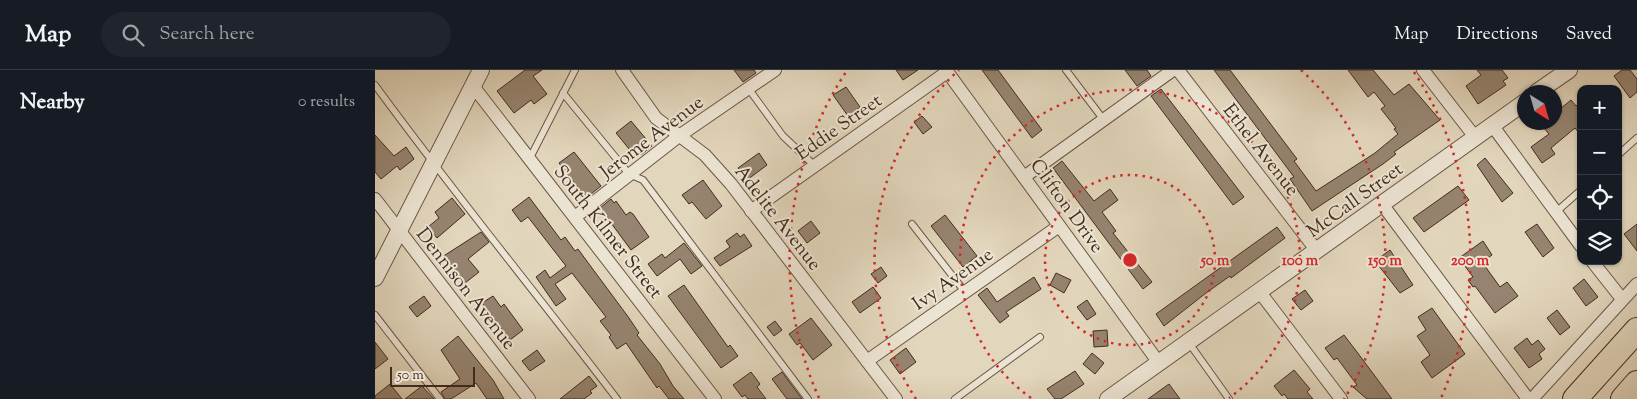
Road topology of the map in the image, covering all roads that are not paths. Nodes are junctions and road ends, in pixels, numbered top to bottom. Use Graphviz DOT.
graph roads {
  1 [pos="481,70"];
  2 [pos="575,70"];
  3 [pos="622,70"];
  4 [pos="775,70"];
  5 [pos="1066,70"];
  6 [pos="1173,70"];
  7 [pos="1178,70"];
  8 [pos="1569,70"];
  9 [pos="947,71"];
  10 [pos="1427,71"];
  11 [pos="375,85"];
  12 [pos="1547,85"];
  13 [pos="473,86"];
  14 [pos="748,88"];
  15 [pos="563,93"];
  16 [pos="1517,108"];
  17 [pos="1103,119"];
  18 [pos="1492,125"];
  19 [pos="679,136"];
  20 [pos="1475,137"];
  21 [pos="1637,138"];
  22 [pos="1622,151"];
  23 [pos="529,160"];
  24 [pos="433,164"];
  25 [pos="815,166"];
  26 [pos="629,174"];
  27 [pos="1024,177"];
  28 [pos="1577,194"];
  29 [pos="375,199"];
  30 [pos="1382,204"];
  31 [pos="751,211"];
  32 [pos="1556,212"];
  33 [pos="575,216"];
  34 [pos="912,224"];
  35 [pos="1059,226"];
  36 [pos="399,231"];
  37 [pos="1577,241"];
  38 [pos="1317,250"];
  39 [pos="1595,265"];
  40 [pos="375,278"];
  41 [pos="1637,284"];
  42 [pos="1259,291"];
  43 [pos="965,292"];
  44 [pos="1622,300"];
  45 [pos="375,315"];
  46 [pos="1637,330"];
  47 [pos="1040,337"];
  48 [pos="1188,342"];
  49 [pos="867,362"];
  50 [pos="1159,363"];
  51 [pos="1637,383"];
  52 [pos="1113,398"];
  53 [pos="440,399"];
  54 [pos="529,399"];
  55 [pos="617,399"];
  56 [pos="715,399"];
  57 [pos="808,399"];
  58 [pos="896,399"];
  59 [pos="955,399"];
  60 [pos="1229,399"];
  61 [pos="1341,399"];
  62 [pos="1528,399"];
  63 [pos="1532,399"];
  64 [pos="1575,399"];
  65 [pos="1623,399"];
  1 -- 13 [label="street"];
  2 -- 15 [label="lane"];
  3 -- 19 [label="street, Adelite Avenue"];
  4 -- 14 [label="street, Jerome Avenue"];
  5 -- 17 [label="lane"];
  6 -- 17 [label="street"];
  7 -- 38 [label="street, Ethel Avenue"];
  8 -- 12 [label="street"];
  9 -- 25 [label="street, Eddie Street"];
  9 -- 27 [label="street, Clifton Drive"];
  10 -- 20 [label="street"];
  11 -- 24 [label="lane"];
  13 -- 23 [label="street, South Kilmer Street"];
  13 -- 24 [label="street"];
  14 -- 19 [label="street, Jerome Avenue"];
  14 -- 25 [label="lane"];
  15 -- 23 [label="lane"];
  15 -- 26 [label="lane"];
  16 -- 18 [label="street, McCall Street"];
  17 -- 27 [label="street"];
  18 -- 20 [label="street, McCall Street"];
  18 -- 32 [label="street"];
  19 -- 26 [label="street, Jerome Avenue"];
  19 -- 31 [label="street, Adelite Avenue"];
  20 -- 30 [label="street, McCall Street"];
  21 -- 22 [label="lane"];
  23 -- 33 [label="street, South Kilmer Street"];
  24 -- 36 [label="street"];
  24 -- 55 [label="lane"];
  25 -- 31 [label="street, Eddie Street"];
  26 -- 33 [label="street, Jerome Avenue"];
  26 -- 57 [label="lane"];
  27 -- 35 [label="street, Clifton Drive"];
  28 -- 32 [label="lane"];
  29 -- 36 [label="street, Dennison Avenue"];
  30 -- 38 [label="street, McCall Street"];
  30 -- 62 [label="street"];
  31 -- 49 [label="street, Adelite Avenue"];
  32 -- 37 [label="street"];
  33 -- 56 [label="street, South Kilmer Street"];
  34 -- 43 [label="lane"];
  35 -- 43 [label="street, Ivy Avenue"];
  35 -- 50 [label="street, Clifton Drive"];
  36 -- 40 [label="street"];
  36 -- 54 [label="street, Dennison Avenue"];
  38 -- 42 [label="street, McCall Street"];
  39 -- 44 [label="street"];
  41 -- 44 [label="street"];
  42 -- 48 [label="street, McCall Street"];
  42 -- 61 [label="street"];
  43 -- 49 [label="street, Ivy Avenue"];
  44 -- 63 [label="street"];
  45 -- 53 [label="lane"];
  46 -- 64 [label="highway"];
  47 -- 59 [label="lane"];
  48 -- 50 [label="street, McCall Street"];
  48 -- 60 [label="lane"];
  49 -- 58 [label="street, Adelite Avenue"];
  50 -- 52 [label="street, McCall Street"];
  51 -- 65 [label="highway"];
}
